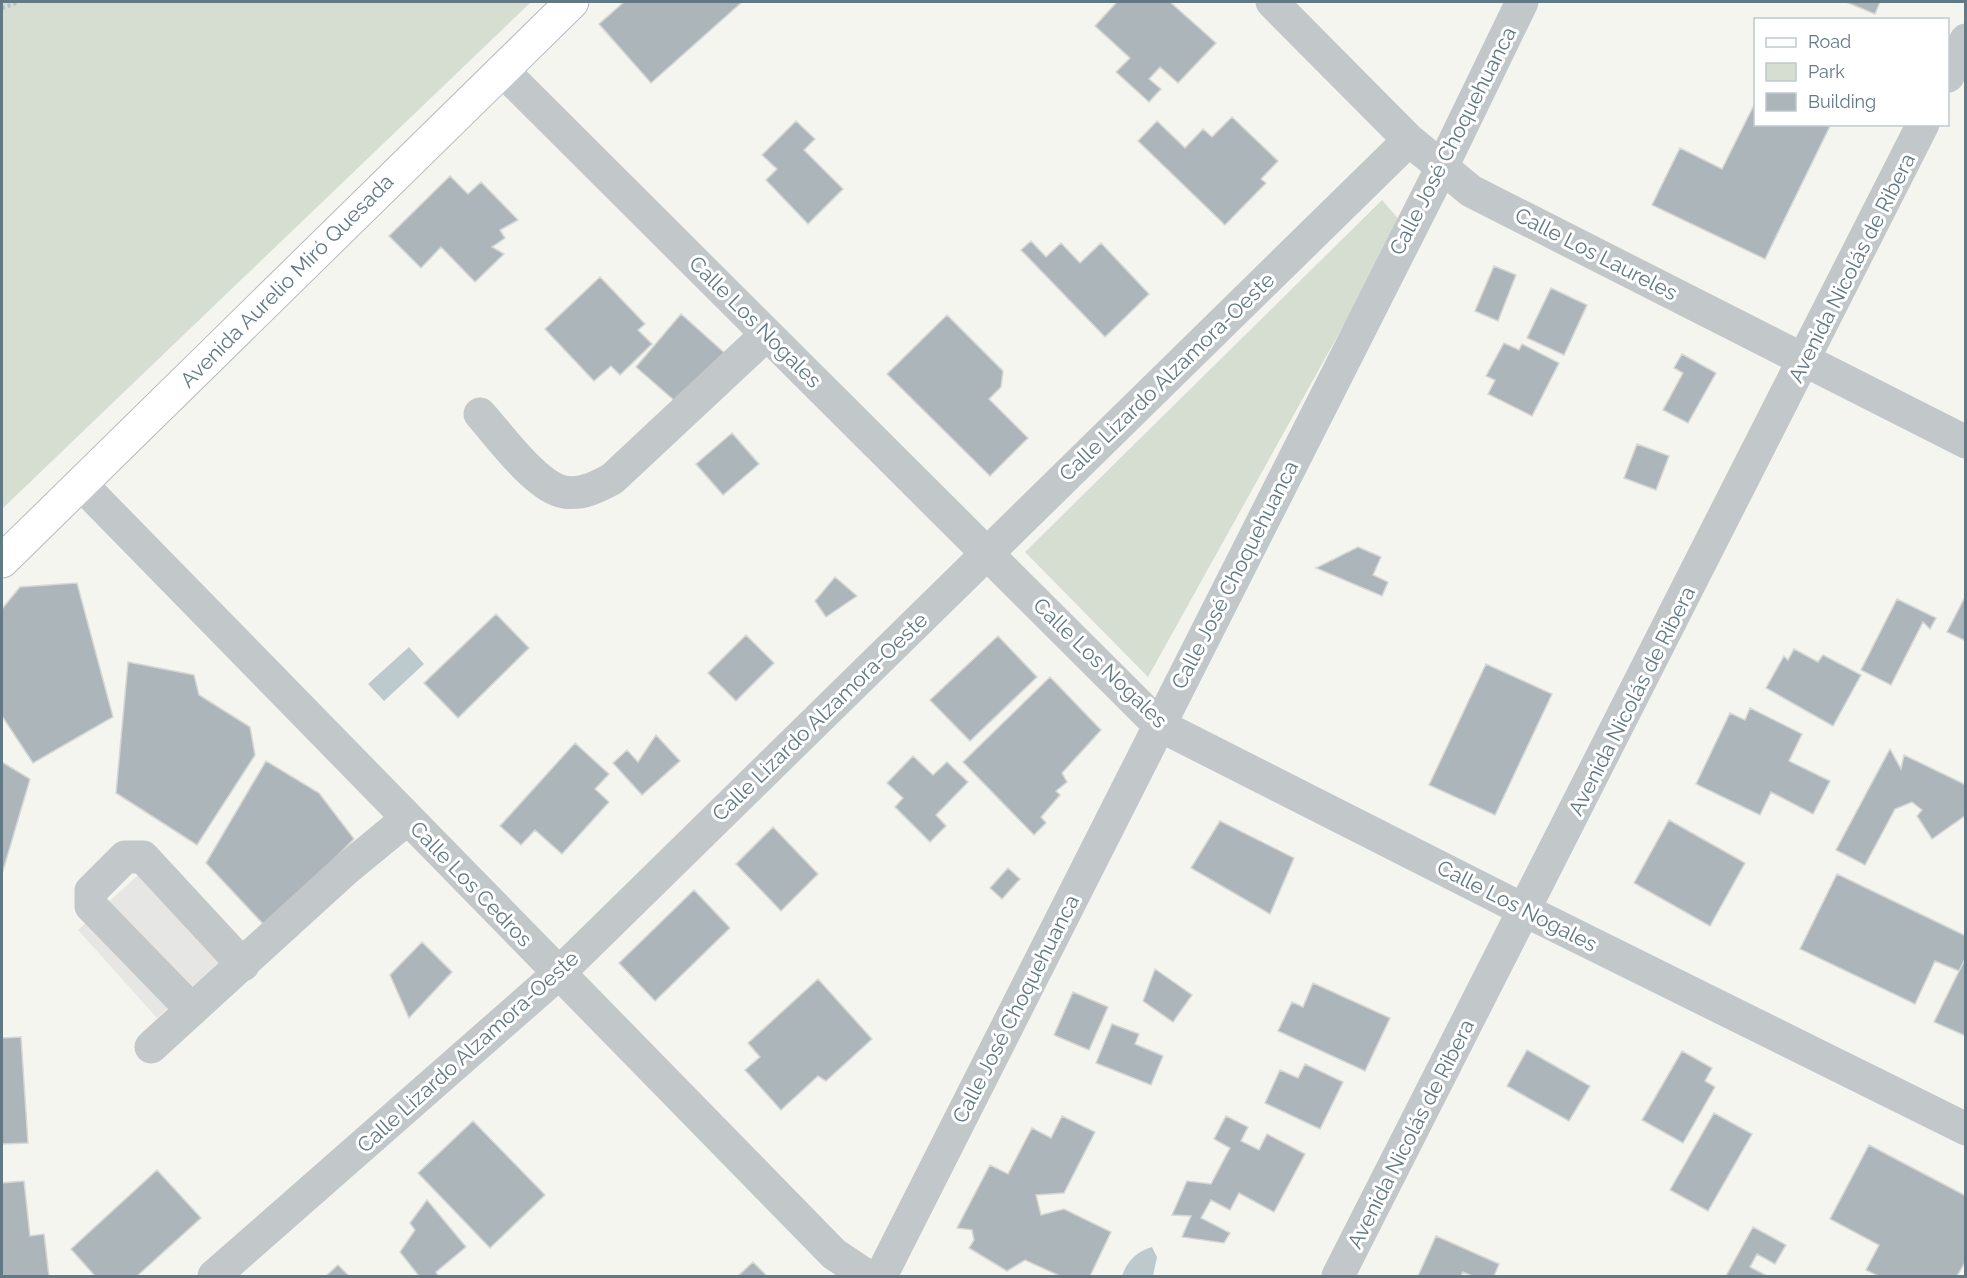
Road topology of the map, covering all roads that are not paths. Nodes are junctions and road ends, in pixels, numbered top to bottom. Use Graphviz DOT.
graph roads {
  1 [pos="572,2"];
  2 [pos="1272,2"];
  3 [pos="1522,2"];
  4 [pos="1965,40"];
  5 [pos="502,70"];
  6 [pos="1949,72"];
  7 [pos="1922,126"];
  8 [pos="1409,140"];
  9 [pos="1442,167"];
  10 [pos="767,334"];
  11 [pos="1805,361"];
  12 [pos="480,414"];
  13 [pos="1965,442"];
  14 [pos="81,484"];
  15 [pos="987,553"];
  16 [pos="2,561"];
  17 [pos="1159,725"];
  18 [pos="407,819"];
  19 [pos="1526,911"];
  20 [pos="243,965"];
  21 [pos="558,974"];
  22 [pos="192,1010"];
  23 [pos="150,1047"];
  24 [pos="1965,1129"];
  25 [pos="214,1276"];
  26 [pos="867,1276"];
  27 [pos="881,1276"];
  28 [pos="1338,1276"];
  1 -- 5 [label="main road, Avenida Aurelio Miró Quesada"];
  2 -- 8 [label="street, Calle Los Laureles"];
  3 -- 9 [label="street, Calle José Choquehuanca"];
  4 -- 6 [label="street"];
  5 -- 10 [label="street, Calle Los Nogales"];
  5 -- 14 [label="main road, Avenida Aurelio Miró Quesada"];
  7 -- 11 [label="street, Avenida Nicolás de Ribera"];
  8 -- 9 [label="street, Calle Los Laureles"];
  8 -- 15 [label="street, Calle Lizardo Alzamora-Oeste"];
  9 -- 11 [label="street, Calle Los Laureles"];
  9 -- 17 [label="street, Calle José Choquehuanca"];
  10 -- 12 [label="street"];
  10 -- 15 [label="street, Calle Los Nogales"];
  11 -- 13 [label="street, Calle Los Laureles"];
  11 -- 19 [label="street, Avenida Nicolás de Ribera"];
  14 -- 16 [label="main road, Avenida Aurelio Miró Quesada"];
  14 -- 18 [label="street, Calle Los Cedros"];
  15 -- 17 [label="street, Calle Los Nogales"];
  15 -- 21 [label="street, Calle Lizardo Alzamora-Oeste"];
  17 -- 19 [label="street, Calle Los Nogales"];
  17 -- 27 [label="street, Calle José Choquehuanca"];
  18 -- 20 [label="street"];
  18 -- 21 [label="street, Calle Los Cedros"];
  19 -- 24 [label="street, Calle Los Nogales"];
  19 -- 28 [label="street, Avenida Nicolás de Ribera"];
  20 -- 22 [label="street"];
  20 -- 22 [label="street"];
  21 -- 25 [label="street, Calle Lizardo Alzamora-Oeste"];
  21 -- 26 [label="street, Calle Los Cedros"];
  22 -- 23 [label="street"];
}
